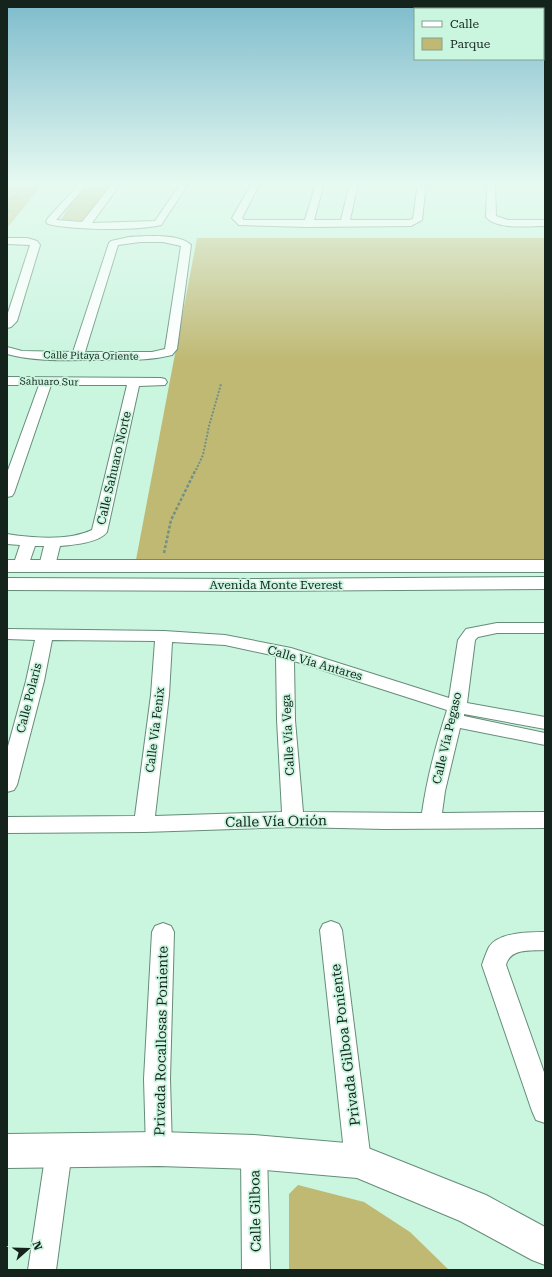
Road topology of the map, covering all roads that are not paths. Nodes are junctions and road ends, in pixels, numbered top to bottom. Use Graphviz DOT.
graph roads {
  1 [pos="32,243"];
  2 [pos="116,243"];
  3 [pos="182,243"];
  4 [pos="7,325"];
  5 [pos="7,350"];
  6 [pos="21,354"];
  7 [pos="78,356"];
  8 [pos="7,358"];
  9 [pos="7,381"];
  10 [pos="46,382"];
  11 [pos="134,382"];
  12 [pos="160,382"];
  13 [pos="7,493"];
  14 [pos="7,539"];
  15 [pos="41,541"];
  16 [pos="14,566"];
  17 [pos="545,566"];
  18 [pos="44,575"];
  19 [pos="545,583"];
  20 [pos="7,584"];
  21 [pos="545,628"];
  22 [pos="7,634"];
  23 [pos="45,634"];
  24 [pos="164,636"];
  25 [pos="285,652"];
  26 [pos="455,714"];
  27 [pos="545,723"];
  28 [pos="545,739"];
  29 [pos="7,785"];
  30 [pos="293,819"];
  31 [pos="545,820"];
  32 [pos="431,821"];
  33 [pos="7,824"];
  34 [pos="144,824"];
  35 [pos="331,930"];
  36 [pos="163,932"];
  37 [pos="545,941"];
  38 [pos="545,1111"];
  39 [pos="158,1149"];
  40 [pos="7,1151"];
  41 [pos="59,1151"];
  42 [pos="254,1152"];
  43 [pos="358,1160"];
  44 [pos="545,1247"];
  45 [pos="42,1270"];
  46 [pos="256,1270"];
  1 -- 4 [label="street"];
  2 -- 7 [label="street, Calle Pitaya Oriente"];
  3 -- 7 [label="street, Calle Pitaya Oriente"];
  5 -- 6 [label="street, Calle Pitaya Oriente"];
  6 -- 7 [label="street, Calle Pitaya Oriente"];
  6 -- 8 [label="street, Calle Pitaya Oriente"];
  9 -- 10 [label="street, Sahuaro Sur"];
  10 -- 11 [label="street, Sahuaro Sur"];
  10 -- 13 [label="street"];
  11 -- 12 [label="street, Sahuaro Sur"];
  11 -- 15 [label="street, Calle Sahuaro Norte"];
  14 -- 15 [label="street, Calle Sahuaro Norte"];
  15 -- 16 [label="street"];
  15 -- 18 [label="street"];
  16 -- 18 [label="main road, Avenida Monte Everest"];
  17 -- 18 [label="main road, Avenida Monte Everest"];
  18 -- 19 [label="main road, Avenida Monte Everest"];
  18 -- 20 [label="main road, Avenida Monte Everest"];
  21 -- 26 [label="street, Calle Vía Pegaso"];
  22 -- 23 [label="street, Calle Vía Antares"];
  23 -- 24 [label="street, Calle Vía Antares"];
  23 -- 29 [label="street, Calle Polaris"];
  24 -- 25 [label="street, Calle Vía Antares"];
  24 -- 34 [label="street, Calle Vía Fenix"];
  25 -- 26 [label="street, Calle Vía Antares"];
  25 -- 30 [label="street, Calle Vía Vega"];
  26 -- 27 [label="street, Calle Vía Antares"];
  26 -- 28 [label="street, Calle Vía Antares"];
  26 -- 32 [label="street, Calle Vía Pegaso"];
  30 -- 32 [label="street, Calle Vía Orión"];
  30 -- 34 [label="street, Calle Vía Orión"];
  31 -- 32 [label="street, Calle Vía Orión"];
  33 -- 34 [label="street, Calle Vía Orión"];
  35 -- 43 [label="street, Privada Gilboa Poniente"];
  36 -- 39 [label="street, Privada Rocallosas Poniente"];
  37 -- 38 [label="street"];
  39 -- 41 [label="main road"];
  39 -- 42 [label="main road"];
  40 -- 41 [label="main road"];
  41 -- 45 [label="street"];
  42 -- 43 [label="main road"];
  42 -- 46 [label="street, Calle Gilboa"];
  43 -- 44 [label="main road"];
}
